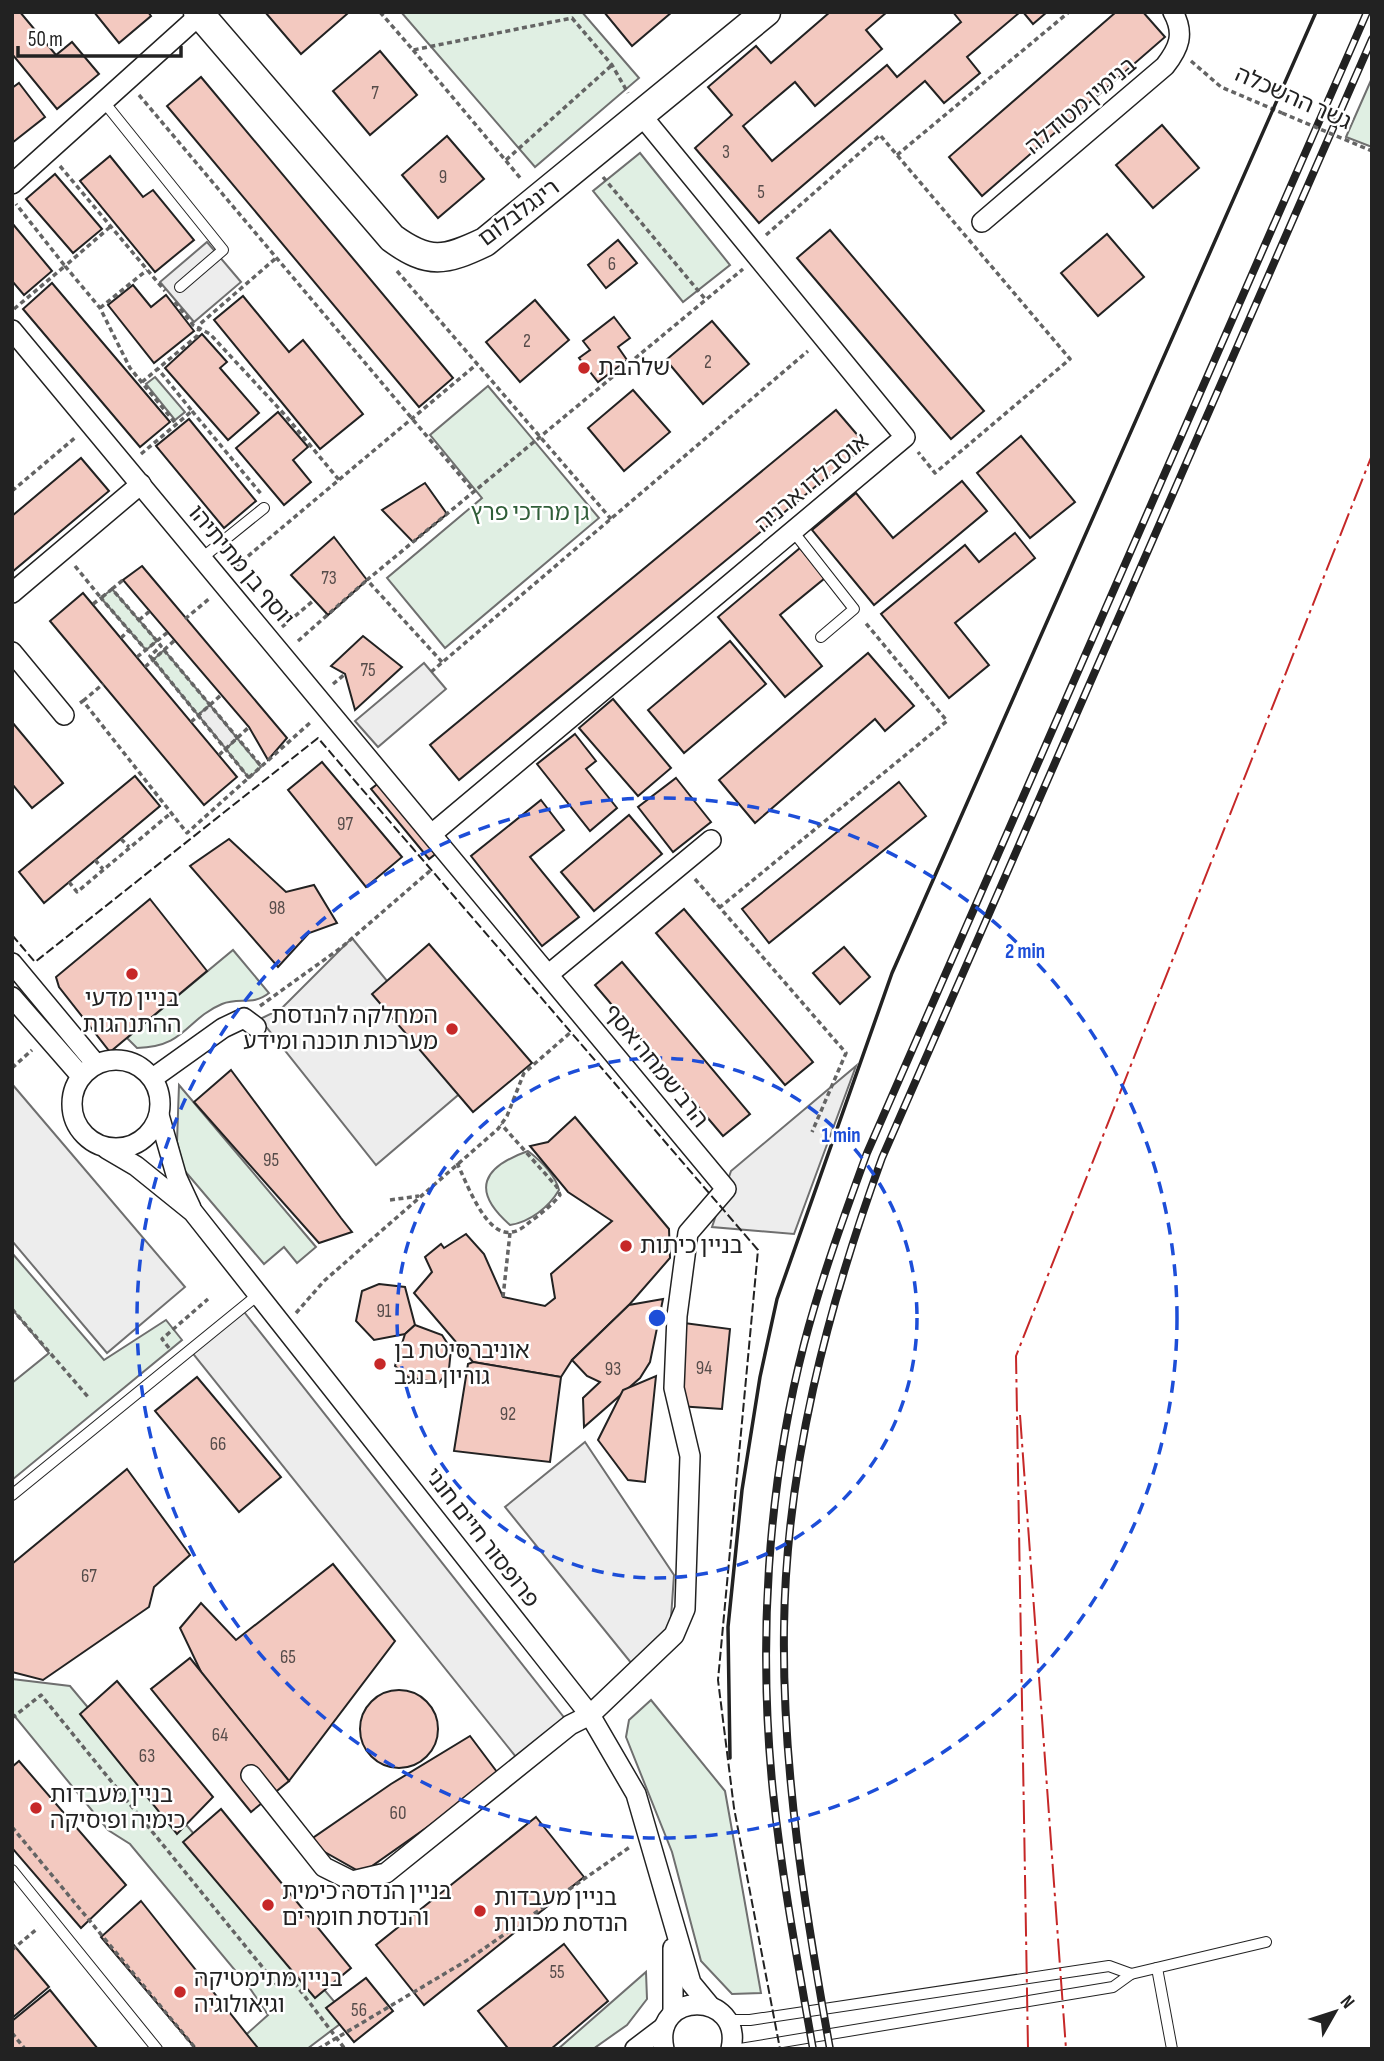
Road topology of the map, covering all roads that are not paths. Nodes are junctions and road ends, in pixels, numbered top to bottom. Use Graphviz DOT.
graph roads {
  1 [pos="1173,12"];
  2 [pos="201,13"];
  3 [pos="762,13"];
  4 [pos="104,102"];
  5 [pos="642,116"];
  6 [pos="12,184"];
  7 [pos="982,222"];
  8 [pos="180,287"];
  9 [pos="12,330"];
  10 [pos="141,484"];
  11 [pos="264,508"];
  12 [pos="792,530"];
  13 [pos="202,558"];
  14 [pos="12,593"];
  15 [pos="821,637"];
  16 [pos="12,652"];
  17 [pos="64,715"];
  18 [pos="433,833"];
  19 [pos="711,840"];
  20 [pos="12,963"];
  21 [pos="549,974"];
  22 [pos="12,997"];
  23 [pos="250,1022"];
  24 [pos="96,1064"];
  25 [pos="80,1076"];
  26 [pos="153,1078"];
  27 [pos="159,1115"];
  28 [pos="107,1149"];
  29 [pos="193,1212"];
  30 [pos="259,1294"];
  31 [pos="12,1495"];
  32 [pos="590,1715"];
  33 [pos="250,1774"];
  34 [pos="12,1870"];
  35 [pos="673,1926"];
  36 [pos="1266,1942"];
  37 [pos="1157,1968"];
  38 [pos="1130,1974"];
  39 [pos="710,2006"];
  40 [pos="669,2020"];
  41 [pos="727,2020"];
  42 [pos="157,2049"];
  43 [pos="635,2049"];
  44 [pos="664,2049"];
  45 [pos="731,2049"];
  46 [pos="740,2049"];
  47 [pos="1172,2049"];
  1 -- 7 [label="street, בנימין מטודלה"];
  2 -- 4 [label="street"];
  2 -- 5 [label="street, רינגלבלום"];
  3 -- 5 [label="street, רינגלבלום"];
  4 -- 6 [label="street"];
  4 -- 8 [label="lane"];
  5 -- 12 [label="street, אוסבלדו ארניה"];
  9 -- 10 [label="street, יוסף בן מתיתיהו"];
  10 -- 13 [label="street, יוסף בן מתיתיהו"];
  10 -- 14 [label="street"];
  11 -- 13 [label="lane"];
  12 -- 15 [label="lane"];
  12 -- 18 [label="street, אוסבלדו ארניה"];
  13 -- 18 [label="street, יוסף בן מתיתיהו"];
  16 -- 17 [label="street"];
  18 -- 21 [label="street, הרב שמחה אסף"];
  19 -- 21 [label="street"];
  20 -- 24 [label="street"];
  21 -- 32 [label="street, הרב שמחה אסף"];
  22 -- 25 [label="street"];
  23 -- 26 [label="street"];
  24 -- 25 [label="street"];
  24 -- 26 [label="street"];
  25 -- 28 [label="street"];
  26 -- 27 [label="street"];
  27 -- 28 [label="street"];
  27 -- 29 [label="street, פרופסור חיים חנני"];
  28 -- 29 [label="street, פרופסור חיים חנני"];
  29 -- 30 [label="street, פרופסור חיים חנני"];
  30 -- 31 [label="lane"];
  30 -- 32 [label="street, פרופסור חיים חנני"];
  32 -- 33 [label="street"];
  32 -- 35 [label="street, פרופסור חיים חנני"];
  34 -- 42 [label="lane"];
  35 -- 39 [label="street, פרופסור חיים חנני"];
  35 -- 40 [label="street, פרופסור חיים חנני"];
  36 -- 37 [label="lane"];
  37 -- 38 [label="lane"];
  37 -- 47 [label="lane"];
  38 -- 41 [label="lane"];
  38 -- 46 [label="lane"];
  39 -- 40 [label="street"];
  39 -- 41 [label="street, פרופסור חיים חנני"];
  40 -- 43 [label="street"];
  40 -- 44 [label="street, פרופסור חיים חנני"];
  41 -- 45 [label="street"];
}
